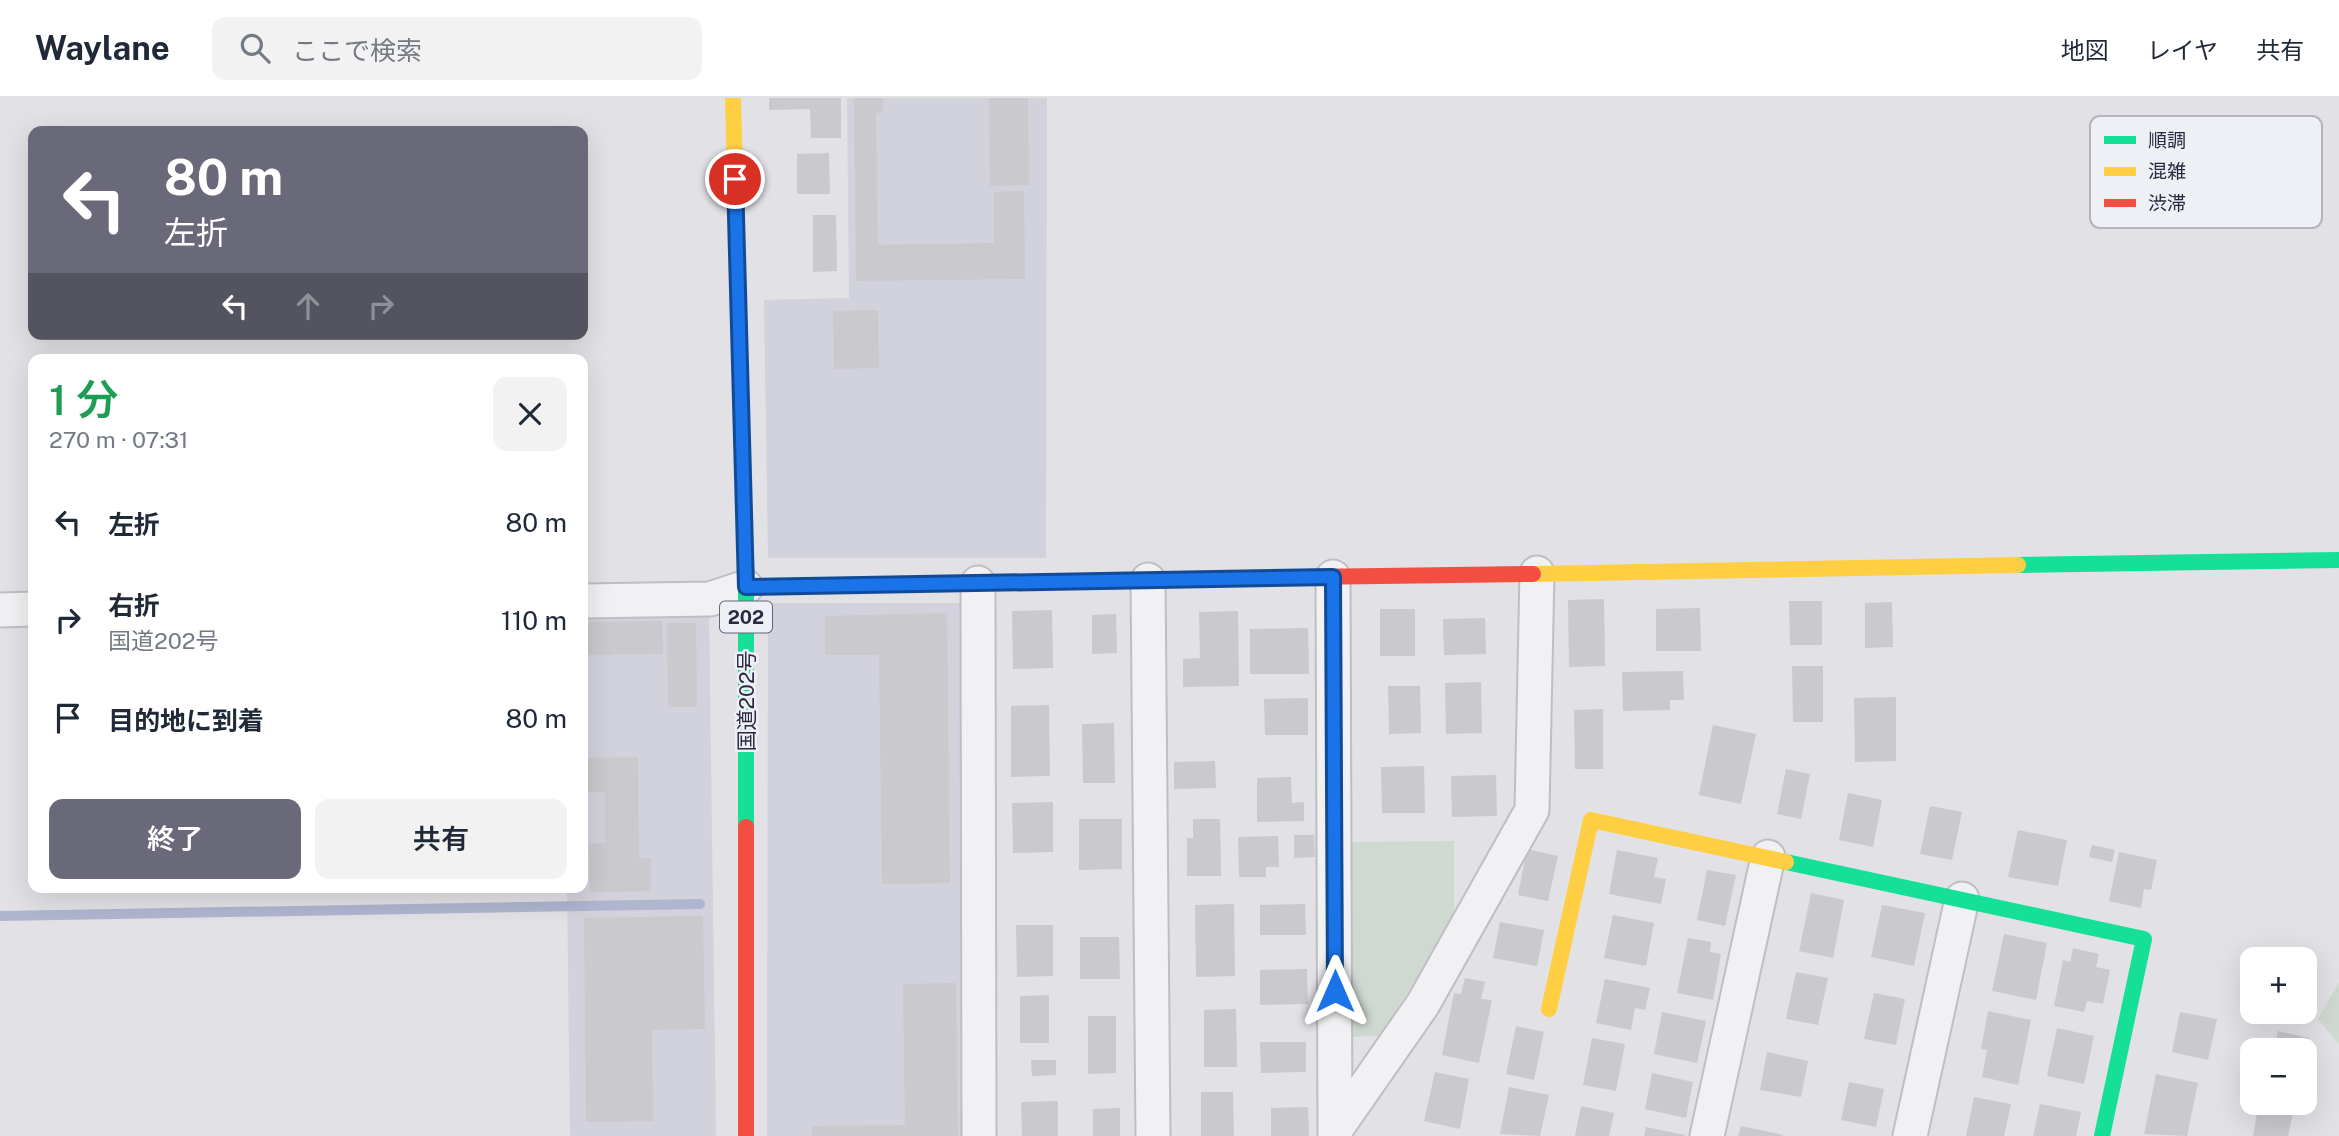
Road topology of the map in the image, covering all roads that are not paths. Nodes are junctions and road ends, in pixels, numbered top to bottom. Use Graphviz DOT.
graph roads {
  1 [pos="733,98"];
  2 [pos="2339,560"];
  3 [pos="1537,573"];
  4 [pos="1333,577"];
  5 [pos="1148,580"];
  6 [pos="978,583"];
  7 [pos="746,587"];
  8 [pos="588,601"];
  9 [pos="0,610"];
  10 [pos="28,610"];
  11 [pos="1768,857"];
  12 [pos="1962,899"];
  13 [pos="1549,1009"];
  14 [pos="1335,1133"];
  15 [pos="746,1136"];
  16 [pos="979,1136"];
  17 [pos="1153,1136"];
  18 [pos="1707,1136"];
  19 [pos="1910,1136"];
  20 [pos="2102,1136"];
  1 -- 7 [label="main road, 国道202号 / 202"];
  2 -- 3 [label="main road"];
  3 -- 4 [label="main road"];
  3 -- 14 [label="street"];
  4 -- 5 [label="main road"];
  4 -- 14 [label="street"];
  5 -- 6 [label="main road"];
  5 -- 17 [label="street"];
  6 -- 7 [label="main road"];
  6 -- 16 [label="street"];
  7 -- 8 [label="street"];
  7 -- 15 [label="main road, 国道202号 / 202"];
  9 -- 10 [label="street"];
  11 -- 12 [label="main road"];
  11 -- 13 [label="main road"];
  11 -- 18 [label="street"];
  12 -- 19 [label="street"];
  12 -- 20 [label="main road"];
}
